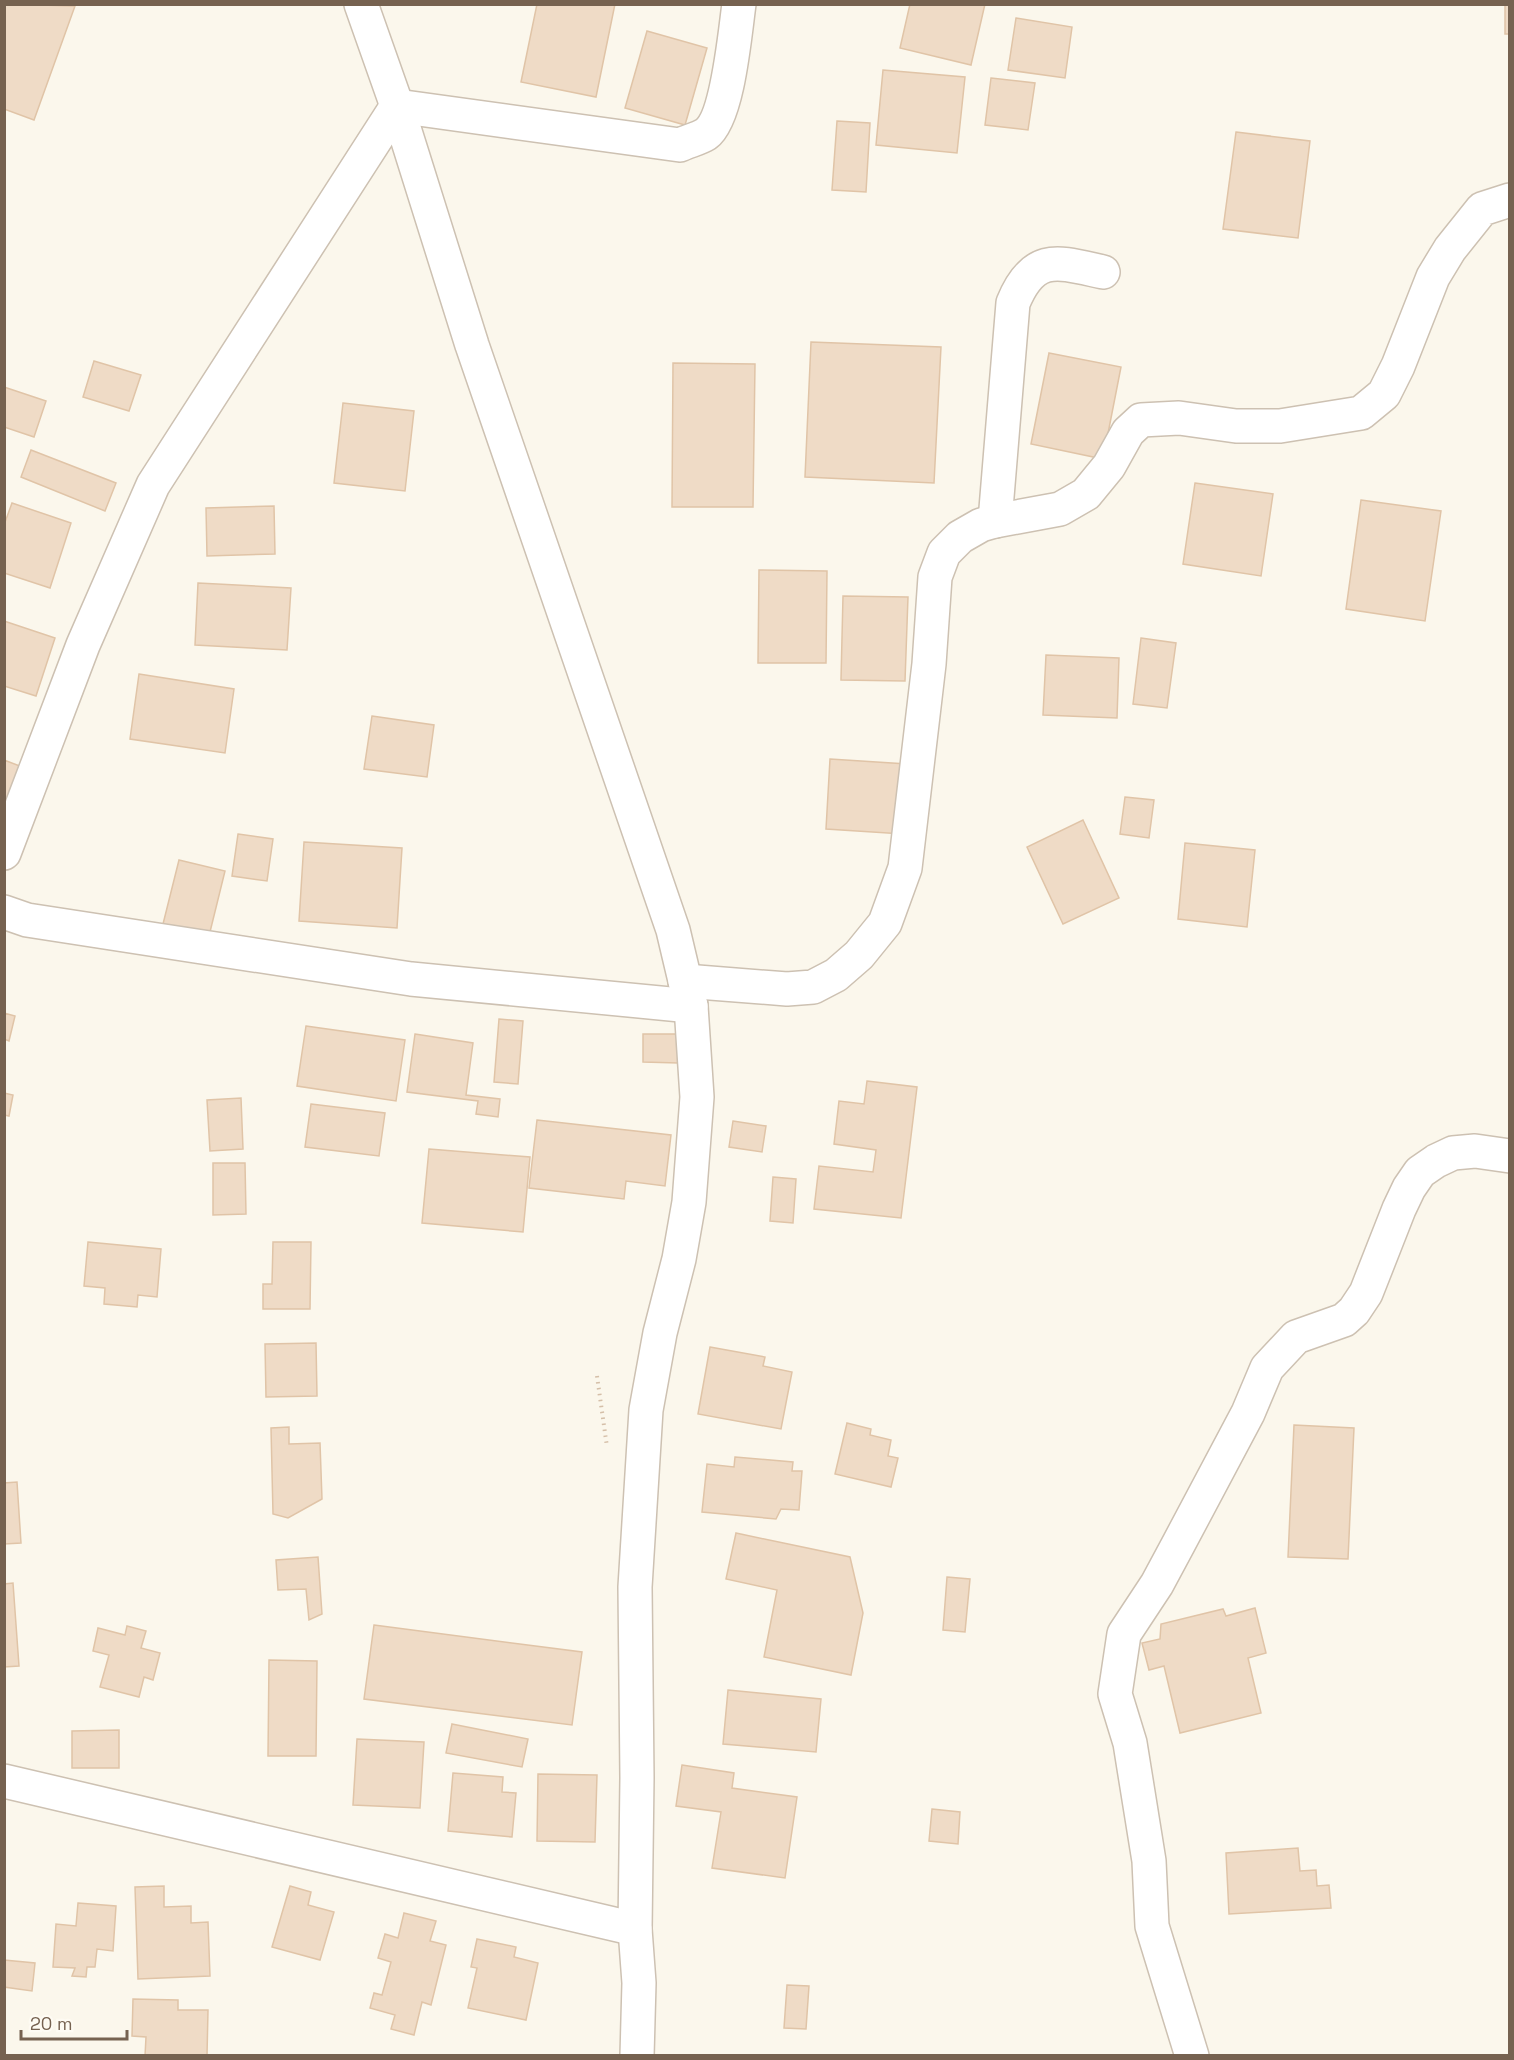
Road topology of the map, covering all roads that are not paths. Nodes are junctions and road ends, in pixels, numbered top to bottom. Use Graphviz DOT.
graph roads {
  1 [pos="362,4"];
  2 [pos="739,4"];
  3 [pos="397,106"];
  4 [pos="1509,200"];
  5 [pos="1103,272"];
  6 [pos="995,520"];
  7 [pos="4,854"];
  8 [pos="4,912"];
  9 [pos="688,994"];
  10 [pos="1509,1156"];
  11 [pos="4,1781"];
  12 [pos="635,1929"];
  13 [pos="637,2055"];
  14 [pos="1192,2055"];
  1 -- 3 [label="street"];
  2 -- 3 [label="street"];
  3 -- 7 [label="street"];
  3 -- 9 [label="street"];
  4 -- 6 [label="street"];
  5 -- 6 [label="street"];
  6 -- 9 [label="street"];
  8 -- 9 [label="street"];
  9 -- 12 [label="street"];
  10 -- 14 [label="street"];
  11 -- 12 [label="street"];
  12 -- 13 [label="street"];
}
